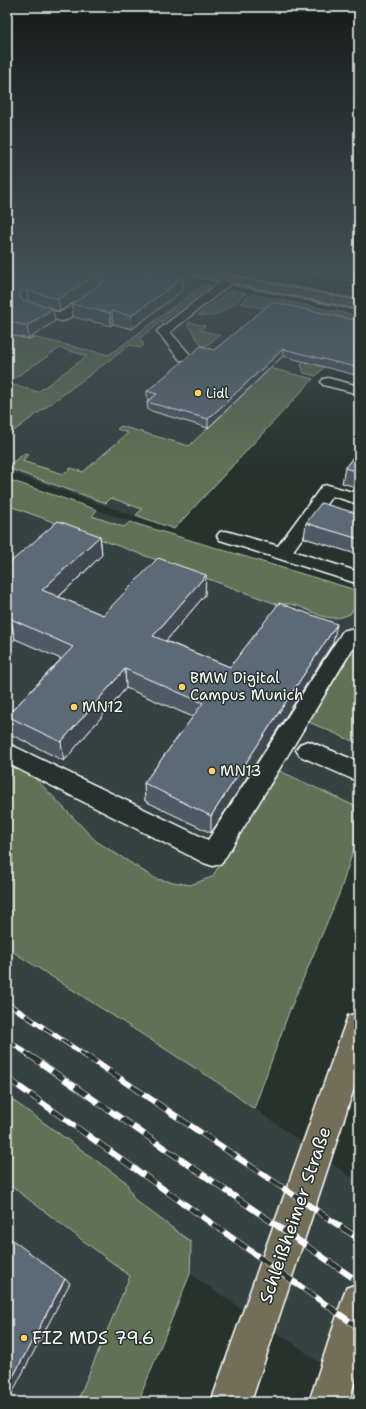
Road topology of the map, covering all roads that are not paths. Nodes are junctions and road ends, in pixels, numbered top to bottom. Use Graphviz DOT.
graph roads {
  1 [pos="169,338"];
  2 [pos="185,357"];
  3 [pos="328,382"];
  4 [pos="359,390"];
  5 [pos="359,499"];
  6 [pos="226,536"];
  7 [pos="282,554"];
  8 [pos="359,578"];
  9 [pos="350,636"];
  10 [pos="308,750"];
  11 [pos="7,752"];
  12 [pos="359,772"];
  13 [pos="359,1027"];
  14 [pos="359,1301"];
  15 [pos="231,1402"];
  16 [pos="329,1402"];
  1 -- 2 [label="street"];
  3 -- 4 [label="street"];
  5 -- 7 [label="street"];
  6 -- 7 [label="street"];
  7 -- 8 [label="street"];
  9 -- 11 [label="street"];
  10 -- 12 [label="street"];
  13 -- 15 [label="main road, Schleißheimer Straße"];
  14 -- 16 [label="main road"];
}
